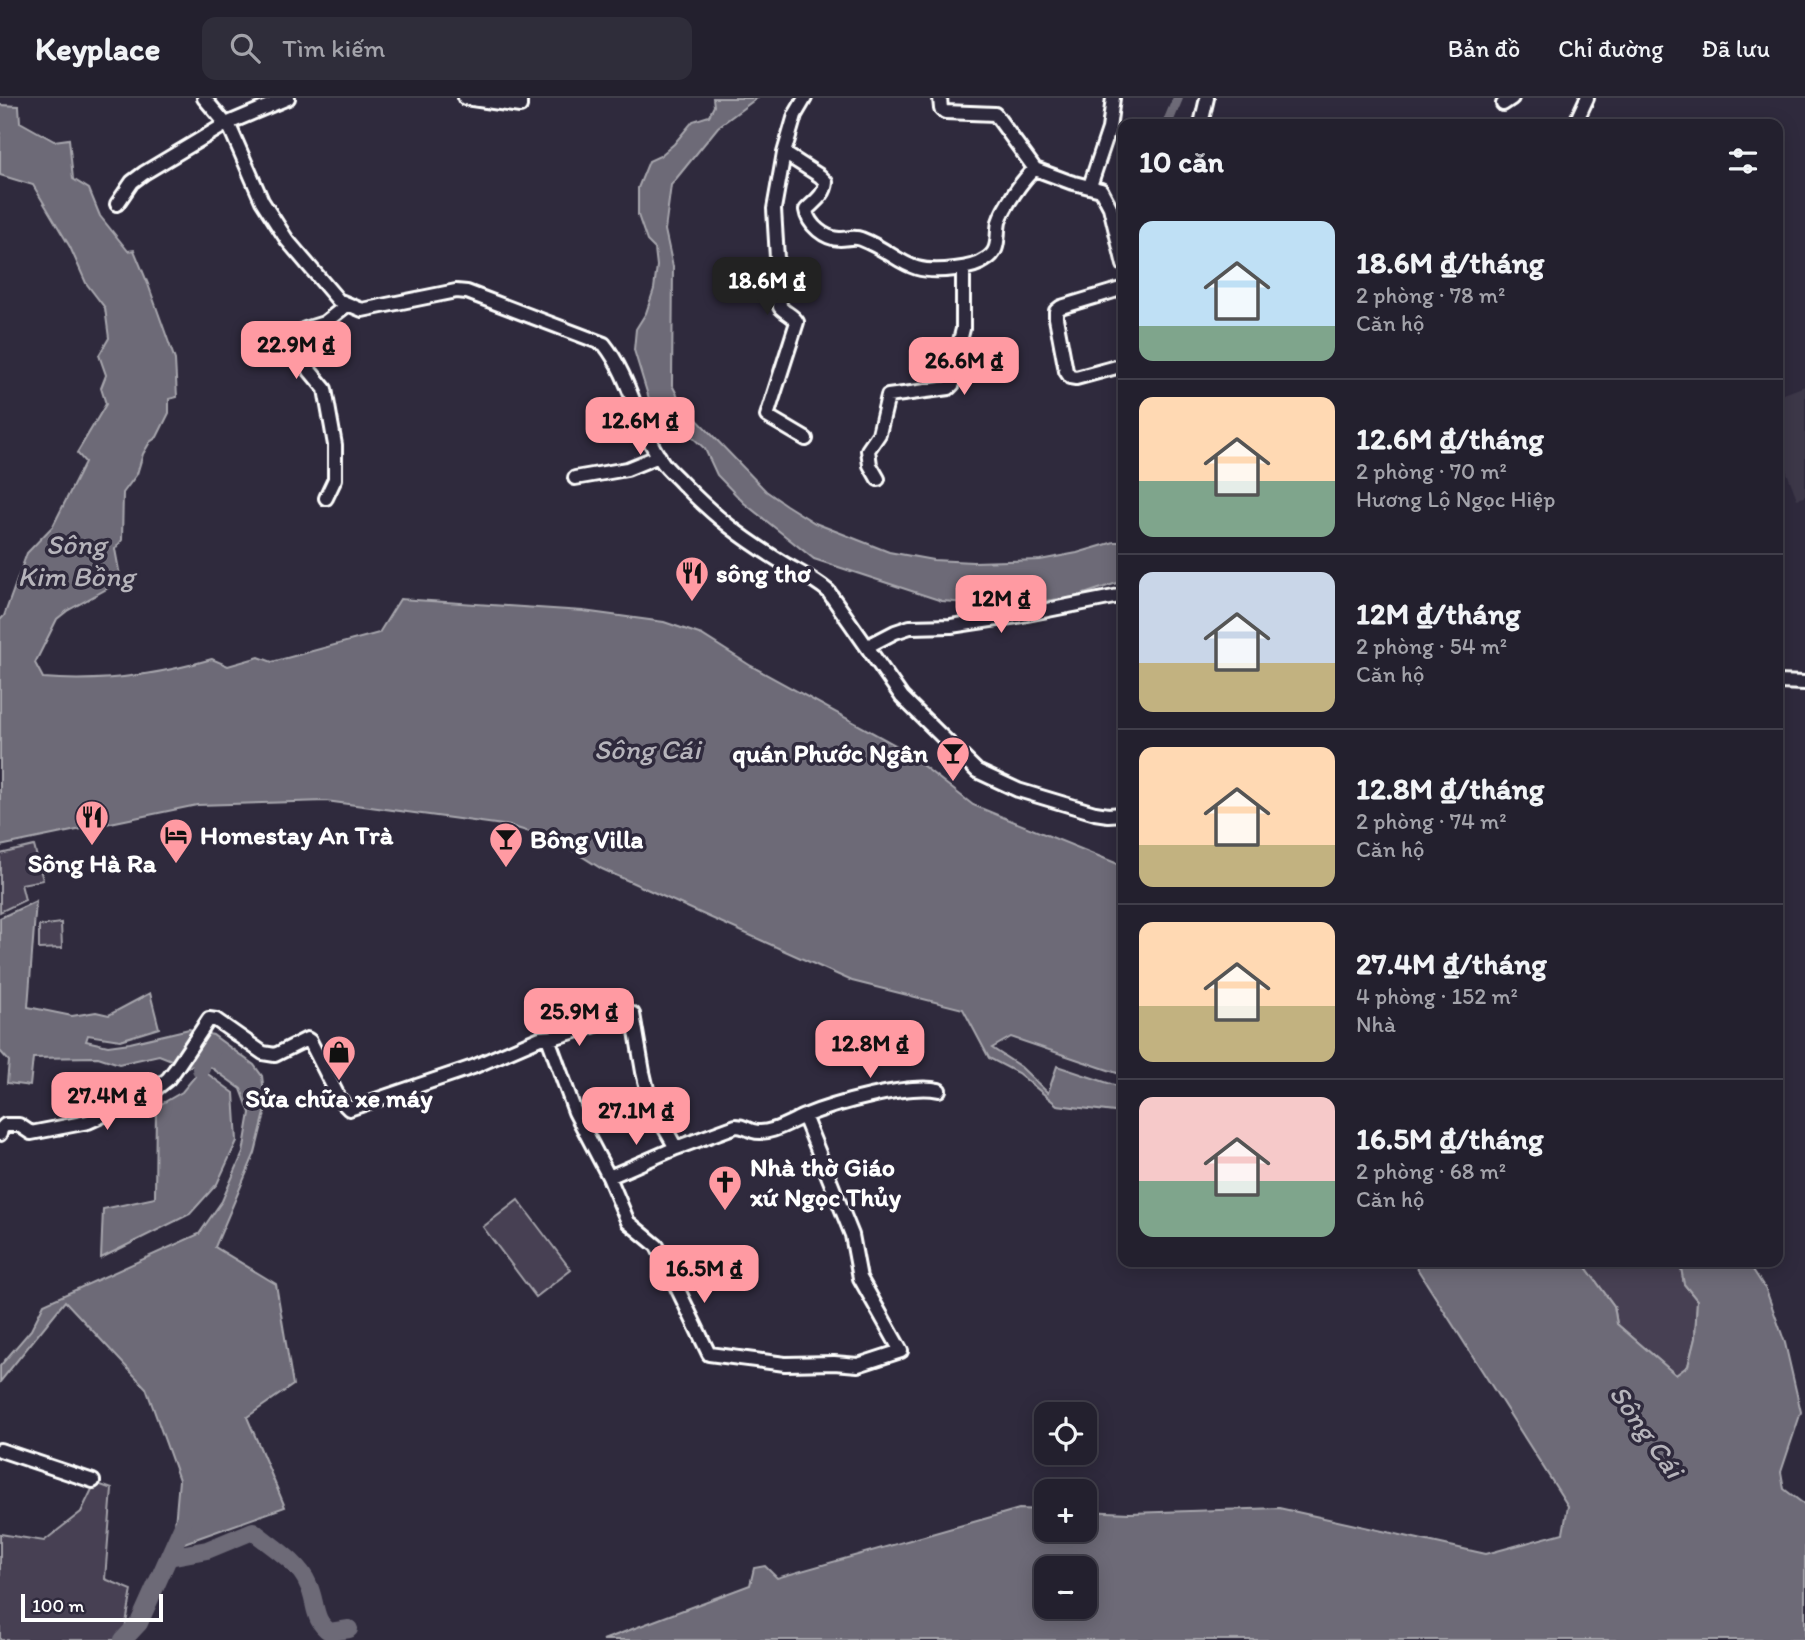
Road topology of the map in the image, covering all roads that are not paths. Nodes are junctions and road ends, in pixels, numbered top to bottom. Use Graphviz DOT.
graph roads {
  1 [pos="204,98"];
  2 [pos="288,98"];
  3 [pos="465,98"];
  4 [pos="520,98"];
  5 [pos="805,98"];
  6 [pos="940,98"];
  7 [pos="1113,98"];
  8 [pos="1207,98"];
  9 [pos="1587,98"];
  10 [pos="1202,119"];
  11 [pos="1578,119"];
  12 [pos="226,124"];
  13 [pos="784,153"];
  14 [pos="1035,169"];
  15 [pos="1090,186"];
  16 [pos="117,204"];
  17 [pos="1118,242"];
  18 [pos="963,268"];
  19 [pos="1118,290"];
  20 [pos="347,305"];
  21 [pos="1118,367"];
  22 [pos="806,439"];
  23 [pos="659,456"];
  24 [pos="575,478"];
  25 [pos="878,479"];
  26 [pos="326,498"];
  27 [pos="1118,596"];
  28 [pos="868,646"];
  29 [pos="1783,682"];
  30 [pos="1805,683"];
  31 [pos="1118,814"];
  32 [pos="548,1038"];
  33 [pos="939,1090"];
  34 [pos="804,1116"];
  35 [pos="0,1134"];
  36 [pos="676,1148"];
  37 [pos="609,1177"];
  38 [pos="0,1450"];
  39 [pos="93,1481"];
  1 -- 12 [label="street"];
  2 -- 12 [label="street"];
  3 -- 4 [label="street"];
  5 -- 13 [label="street"];
  6 -- 14 [label="street"];
  7 -- 15 [label="street"];
  8 -- 10 [label="street"];
  9 -- 11 [label="street"];
  12 -- 16 [label="street"];
  12 -- 20 [label="street"];
  13 -- 18 [label="street"];
  13 -- 22 [label="street"];
  14 -- 15 [label="street"];
  14 -- 18 [label="street"];
  15 -- 17 [label="street"];
  18 -- 25 [label="street"];
  19 -- 21 [label="street"];
  20 -- 23 [label="street"];
  20 -- 26 [label="street"];
  23 -- 24 [label="street"];
  23 -- 28 [label="street"];
  27 -- 28 [label="street"];
  28 -- 31 [label="street"];
  29 -- 30 [label="street"];
  32 -- 35 [label="street"];
  32 -- 36 [label="street"];
  32 -- 37 [label="street"];
  33 -- 34 [label="street"];
  34 -- 36 [label="street"];
  34 -- 37 [label="street"];
  36 -- 37 [label="street"];
  38 -- 39 [label="street"];
}
